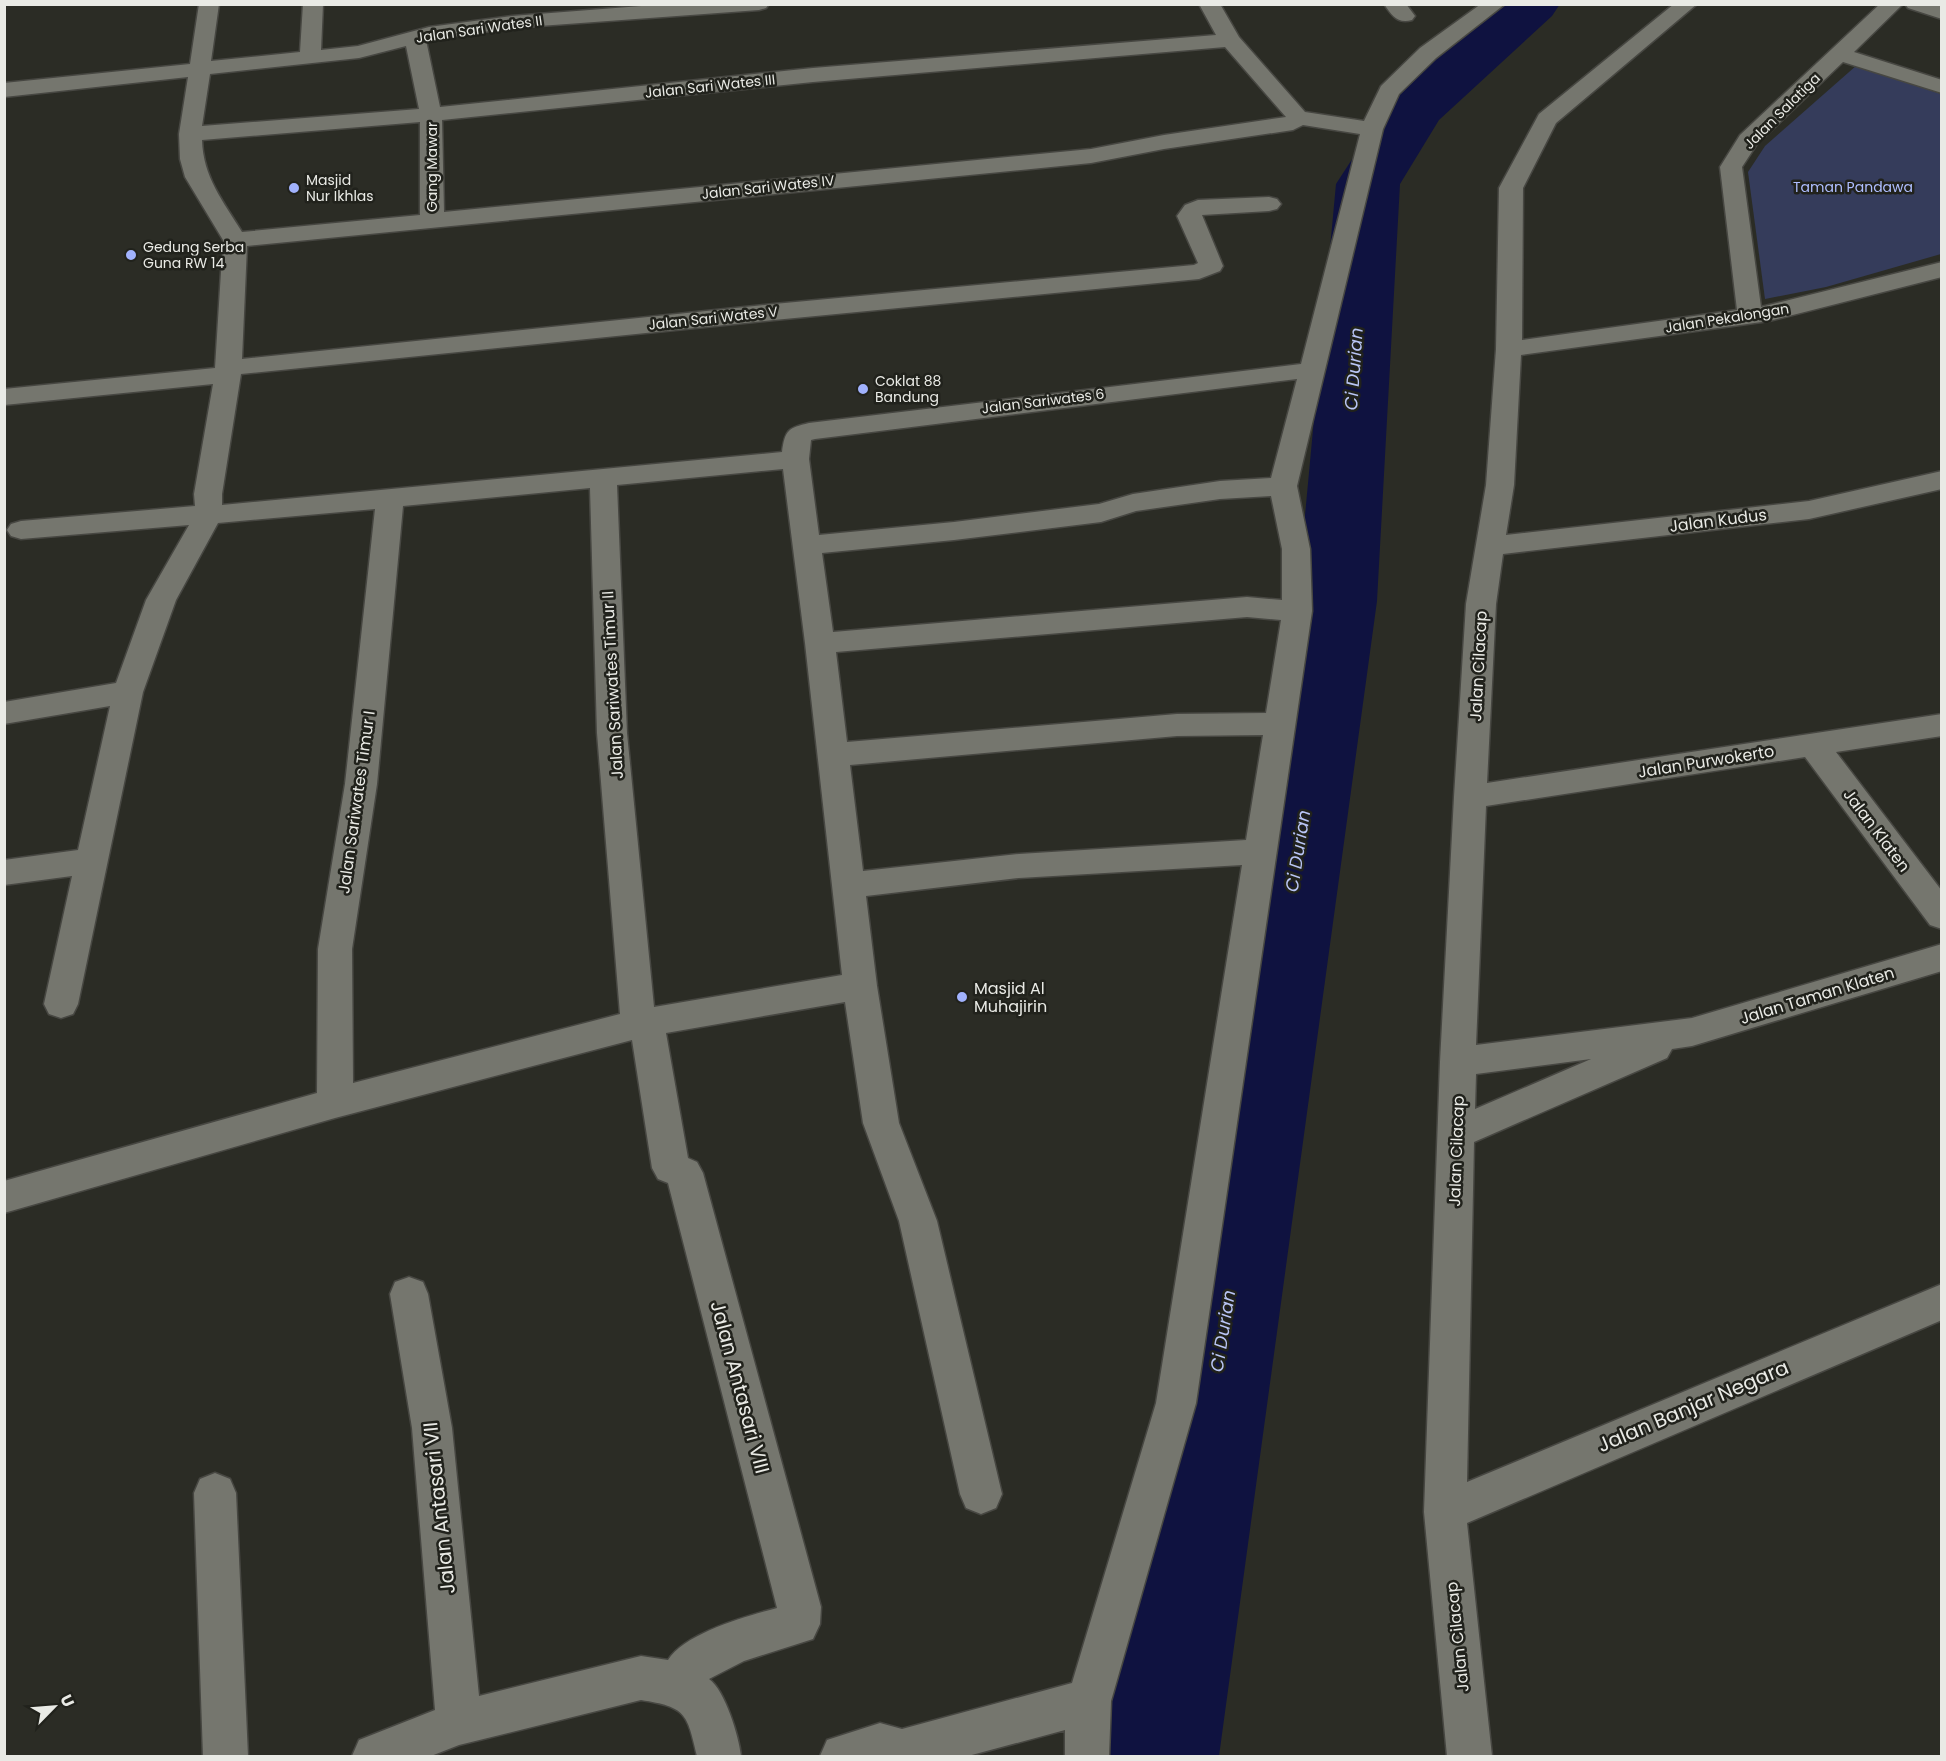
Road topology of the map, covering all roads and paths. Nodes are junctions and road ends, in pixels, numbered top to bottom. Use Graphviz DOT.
graph roads {
  1 [pos="209,4"];
  2 [pos="313,4"];
  3 [pos="759,4"];
  4 [pos="1209,4"];
  5 [pos="1495,4"];
  6 [pos="1687,4"];
  7 [pos="1893,4"];
  8 [pos="1915,4"];
  9 [pos="1941,13"];
  10 [pos="415,36"];
  11 [pos="1230,40"];
  12 [pos="1840,54"];
  13 [pos="310,57"];
  14 [pos="201,68"];
  15 [pos="1941,87"];
  16 [pos="4,90"];
  17 [pos="431,115"];
  18 [pos="1298,118"];
  19 [pos="1372,129"];
  20 [pos="190,134"];
  21 [pos="1269,204"];
  22 [pos="432,220"];
  23 [pos="235,240"];
  24 [pos="1941,269"];
  25 [pos="1750,316"];
  26 [pos="1509,349"];
  27 [pos="1312,370"];
  28 [pos="228,371"];
  29 [pos="4,397"];
  30 [pos="795,459"];
  31 [pos="603,480"];
  32 [pos="1941,480"];
  33 [pos="1283,486"];
  34 [pos="390,500"];
  35 [pos="209,514"];
  36 [pos="21,530"];
  37 [pos="807,545"];
  38 [pos="1492,546"];
  39 [pos="1297,611"];
  40 [pos="819,643"];
  41 [pos="128,692"];
  42 [pos="4,713"];
  43 [pos="1279,724"];
  44 [pos="1941,725"];
  45 [pos="1812,744"];
  46 [pos="832,754"];
  47 [pos="1470,796"];
  48 [pos="1258,852"];
  49 [pos="91,861"];
  50 [pos="4,873"];
  51 [pos="848,885"];
  52 [pos="1941,916"];
  53 [pos="1941,957"];
  54 [pos="860,986"];
  55 [pos="60,1004"];
  56 [pos="643,1023"];
  57 [pos="1692,1032"];
  58 [pos="1458,1062"];
  59 [pos="335,1103"];
  60 [pos="1456,1133"];
  61 [pos="4,1197"];
  62 [pos="409,1294"];
  63 [pos="1941,1301"];
  64 [pos="215,1493"];
  65 [pos="981,1494"];
  66 [pos="1445,1512"];
  67 [pos="678,1684"];
  68 [pos="1089,1701"];
  69 [pos="459,1723"];
  70 [pos="226,1756"];
  71 [pos="375,1756"];
  72 [pos="719,1756"];
  73 [pos="843,1756"];
  74 [pos="1087,1756"];
  75 [pos="1469,1756"];
  1 -- 14 [label="street"];
  2 -- 13 [label="street"];
  3 -- 10 [label="street, Jalan Sari Wates II"];
  4 -- 11 [label="street"];
  5 -- 19 [label="street"];
  6 -- 26 [label="street, Jalan Cilacap"];
  7 -- 12 [label="street, Jalan Salatiga"];
  8 -- 9 [label="street"];
  10 -- 13 [label="street, Jalan Sari Wates II"];
  10 -- 17 [label="street, Gang Mawar"];
  11 -- 17 [label="street, Jalan Sari Wates III"];
  11 -- 18 [label="street"];
  12 -- 15 [label="street"];
  12 -- 25 [label="street, Jalan Salatiga"];
  13 -- 14 [label="street, Jalan Sari Wates II"];
  14 -- 16 [label="street, Jalan Sari Wates II"];
  14 -- 20 [label="street"];
  17 -- 20 [label="street, Jalan Sari Wates III"];
  17 -- 22 [label="street, Gang Mawar"];
  18 -- 19 [label="street"];
  18 -- 22 [label="street, Jalan Sari Wates IV"];
  19 -- 27 [label="street"];
  20 -- 23 [label="street"];
  21 -- 28 [label="street, Jalan Sari Wates V"];
  22 -- 23 [label="street, Jalan Sari Wates IV"];
  23 -- 28 [label="street"];
  24 -- 25 [label="street, Jalan Pekalongan"];
  25 -- 26 [label="street, Jalan Pekalongan"];
  26 -- 38 [label="street, Jalan Cilacap"];
  27 -- 30 [label="street, Jalan Sariwates 6"];
  27 -- 33 [label="street"];
  28 -- 29 [label="street, Jalan Sari Wates V"];
  28 -- 35 [label="street"];
  30 -- 31 [label="street"];
  30 -- 37 [label="street"];
  31 -- 34 [label="street"];
  31 -- 56 [label="street, Jalan Sariwates Timur II"];
  32 -- 38 [label="street, Jalan Kudus"];
  33 -- 37 [label="street"];
  33 -- 39 [label="street"];
  34 -- 35 [label="street"];
  34 -- 59 [label="street, Jalan Sariwates Timur I"];
  35 -- 36 [label="street"];
  35 -- 41 [label="street"];
  37 -- 40 [label="street"];
  38 -- 47 [label="street, Jalan Cilacap"];
  39 -- 40 [label="street"];
  39 -- 43 [label="street"];
  40 -- 46 [label="street"];
  41 -- 42 [label="street"];
  41 -- 49 [label="street"];
  43 -- 46 [label="street"];
  43 -- 48 [label="street"];
  44 -- 45 [label="street, Jalan Purwokerto"];
  45 -- 47 [label="street, Jalan Purwokerto"];
  45 -- 52 [label="street, Jalan Klaten"];
  46 -- 51 [label="street"];
  47 -- 58 [label="street, Jalan Cilacap"];
  48 -- 51 [label="street"];
  48 -- 68 [label="street"];
  49 -- 50 [label="street"];
  49 -- 55 [label="street"];
  51 -- 54 [label="street"];
  53 -- 57 [label="street, Jalan Taman Klaten"];
  54 -- 56 [label="street"];
  54 -- 65 [label="street"];
  56 -- 59 [label="street"];
  56 -- 67 [label="street, Jalan Antasari VIII"];
  57 -- 58 [label="street, Jalan Taman Klaten"];
  57 -- 60 [label="street, Jalan Taman Klaten"];
  58 -- 60 [label="street, Jalan Cilacap"];
  59 -- 61 [label="street"];
  60 -- 66 [label="street, Jalan Cilacap"];
  62 -- 69 [label="street, Jalan Antasari VII"];
  63 -- 66 [label="street, Jalan Banjar Negara"];
  64 -- 70 [label="street"];
  66 -- 75 [label="street, Jalan Cilacap"];
  67 -- 69 [label="street"];
  67 -- 72 [label="street"];
  68 -- 73 [label="street"];
  68 -- 74 [label="street"];
  69 -- 71 [label="street"];
}
